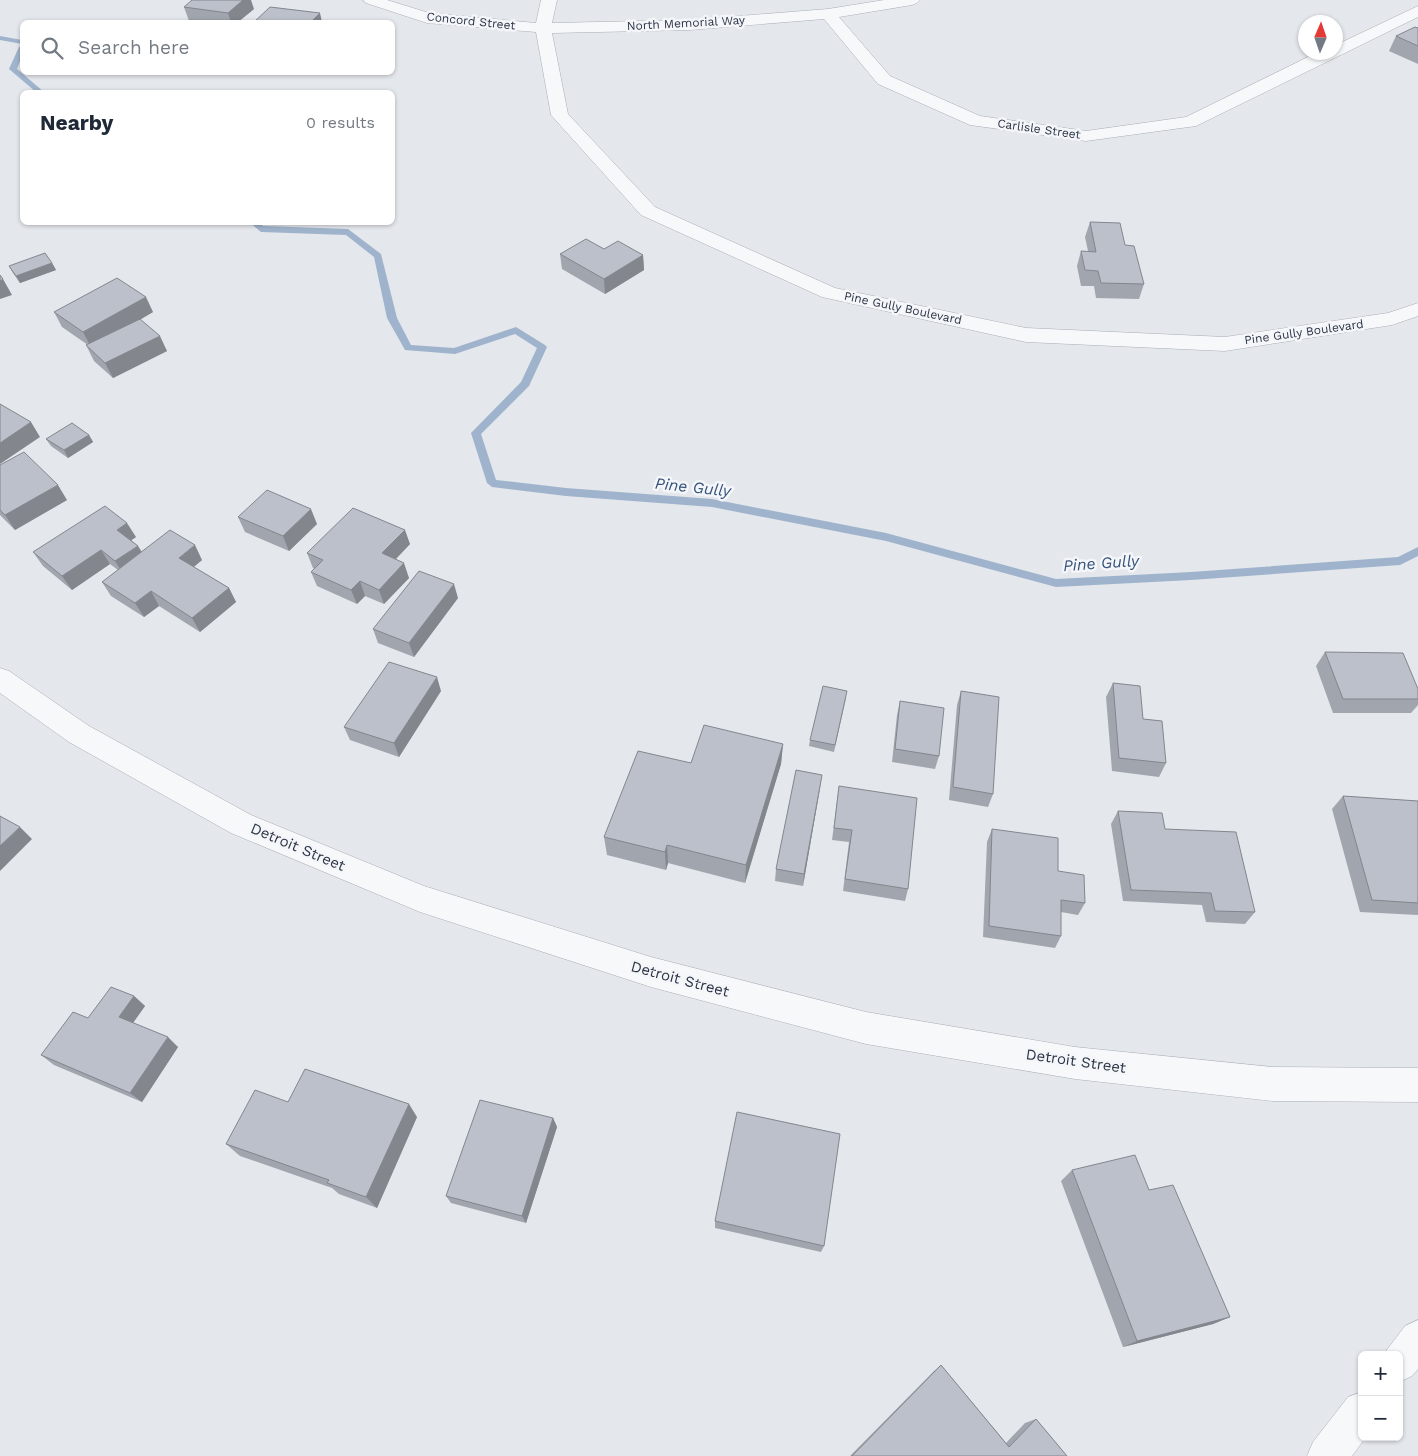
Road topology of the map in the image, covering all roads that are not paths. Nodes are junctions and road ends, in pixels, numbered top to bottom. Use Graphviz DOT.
graph roads {
  1 [pos="371,0"];
  2 [pos="549,0"];
  3 [pos="912,0"];
  4 [pos="1418,10"];
  5 [pos="828,14"];
  6 [pos="543,28"];
  7 [pos="1343,48"];
  8 [pos="1318,60"];
  9 [pos="1418,309"];
  10 [pos="0,679"];
  11 [pos="1418,1085"];
  12 [pos="1418,1339"];
  13 [pos="1403,1358"];
  14 [pos="1358,1416"];
  15 [pos="1327,1456"];
  1 -- 6 [label="street, Concord Street"];
  2 -- 6 [label="street, Pine Gully Boulevard"];
  3 -- 5 [label="street"];
  4 -- 7 [label="street, Carlisle Street"];
  5 -- 6 [label="street, North Memorial Way"];
  5 -- 8 [label="street, Carlisle Street"];
  6 -- 9 [label="street, Pine Gully Boulevard"];
  10 -- 11 [label="street, Detroit Street"];
  12 -- 13 [label="street"];
  14 -- 15 [label="street"];
}
